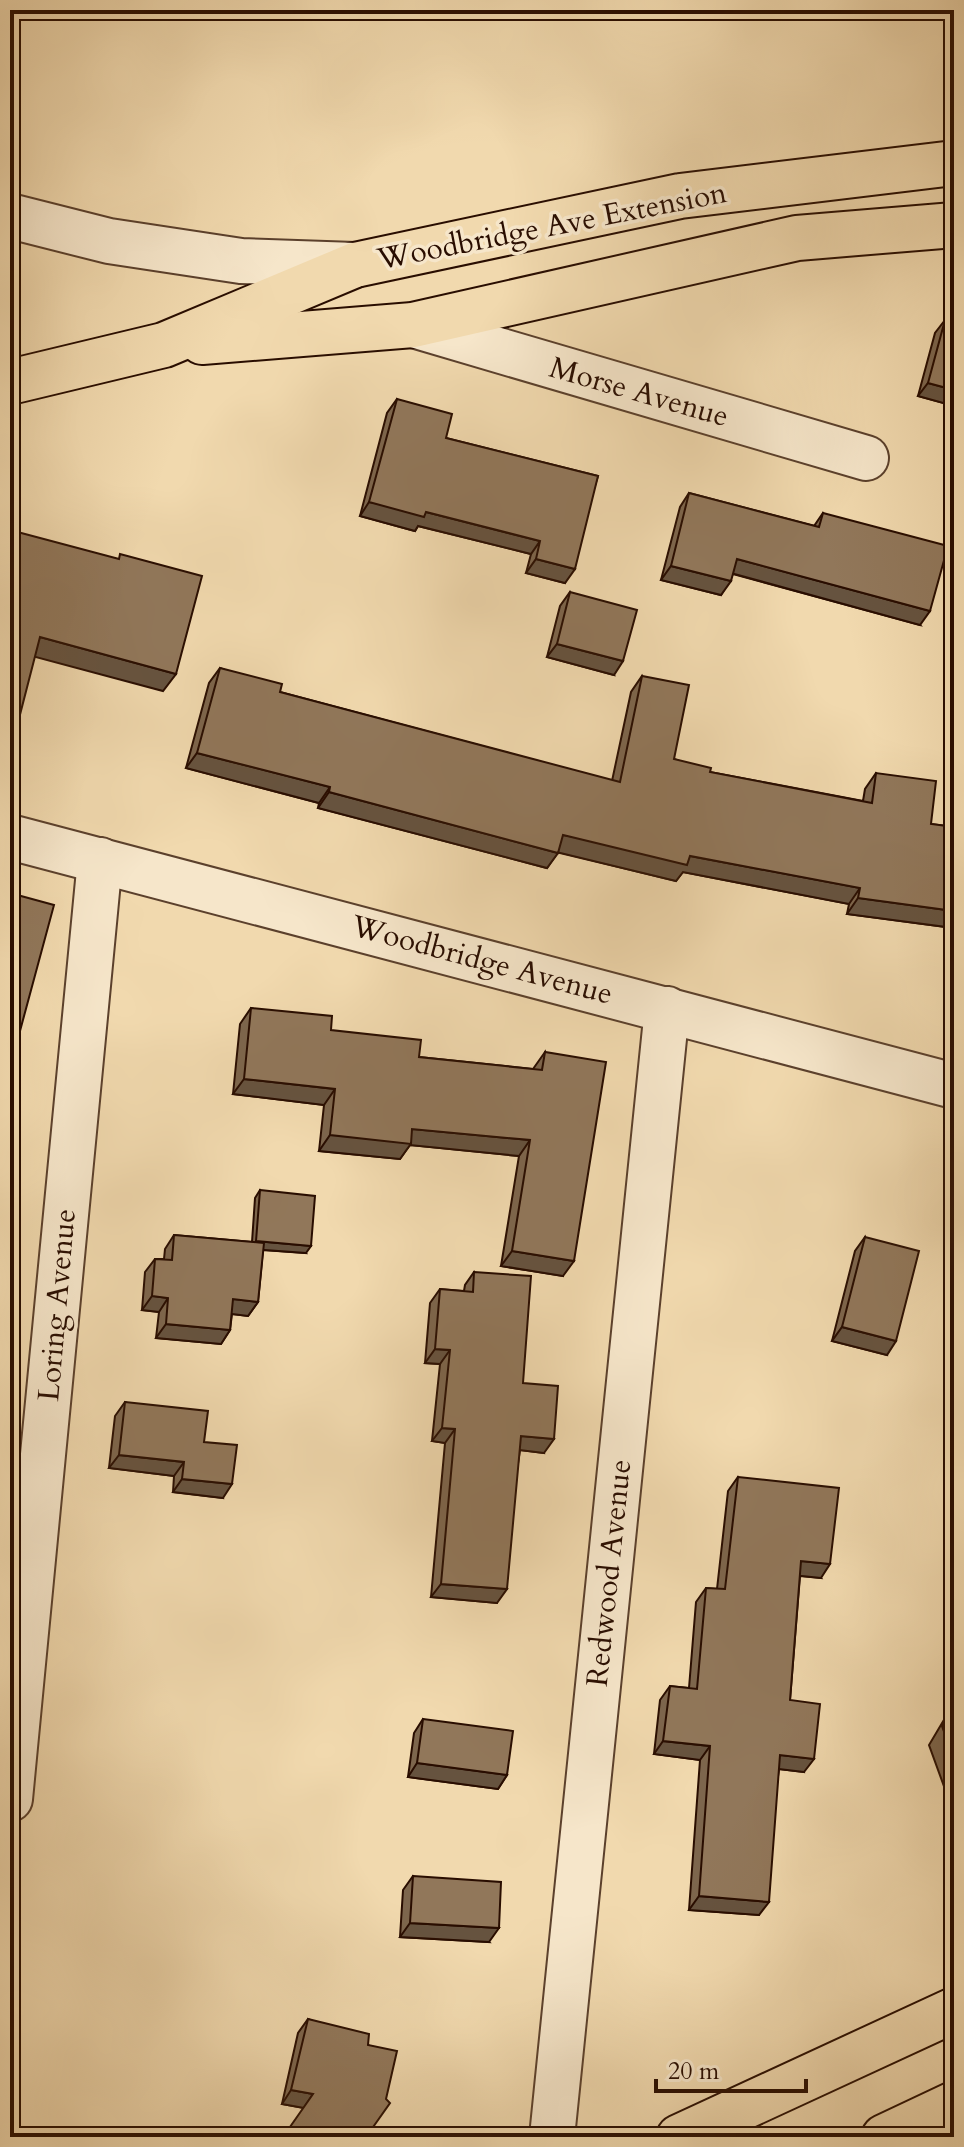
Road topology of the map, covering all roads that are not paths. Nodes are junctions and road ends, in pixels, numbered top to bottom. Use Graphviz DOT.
graph roads {
  1 [pos="954,163"];
  2 [pos="10,216"];
  3 [pos="954,225"];
  4 [pos="355,265"];
  5 [pos="413,325"];
  6 [pos="164,345"];
  7 [pos="10,382"];
  8 [pos="866,458"];
  9 [pos="10,837"];
  10 [pos="100,860"];
  11 [pos="667,1009"];
  12 [pos="954,1086"];
  13 [pos="10,1799"];
  14 [pos="954,2010"];
  15 [pos="954,2104"];
  16 [pos="552,2137"];
  17 [pos="679,2137"];
  18 [pos="884,2137"];
  1 -- 4 [label="main road, Woodbridge Ave Extension"];
  2 -- 4 [label="street"];
  3 -- 5 [label="main road, Woodbridge Ave Extension"];
  4 -- 6 [label="main road, Woodbridge Ave Extension"];
  5 -- 6 [label="main road, Woodbridge Ave Extension"];
  5 -- 8 [label="street, Morse Avenue"];
  6 -- 7 [label="main road, Woodbridge Ave Extension"];
  9 -- 10 [label="street, Woodbridge Avenue"];
  10 -- 11 [label="street, Woodbridge Avenue"];
  10 -- 13 [label="street, Loring Avenue"];
  11 -- 12 [label="street, Woodbridge Avenue"];
  11 -- 16 [label="street, Redwood Avenue"];
  14 -- 17 [label="main road"];
  15 -- 18 [label="main road"];
}
